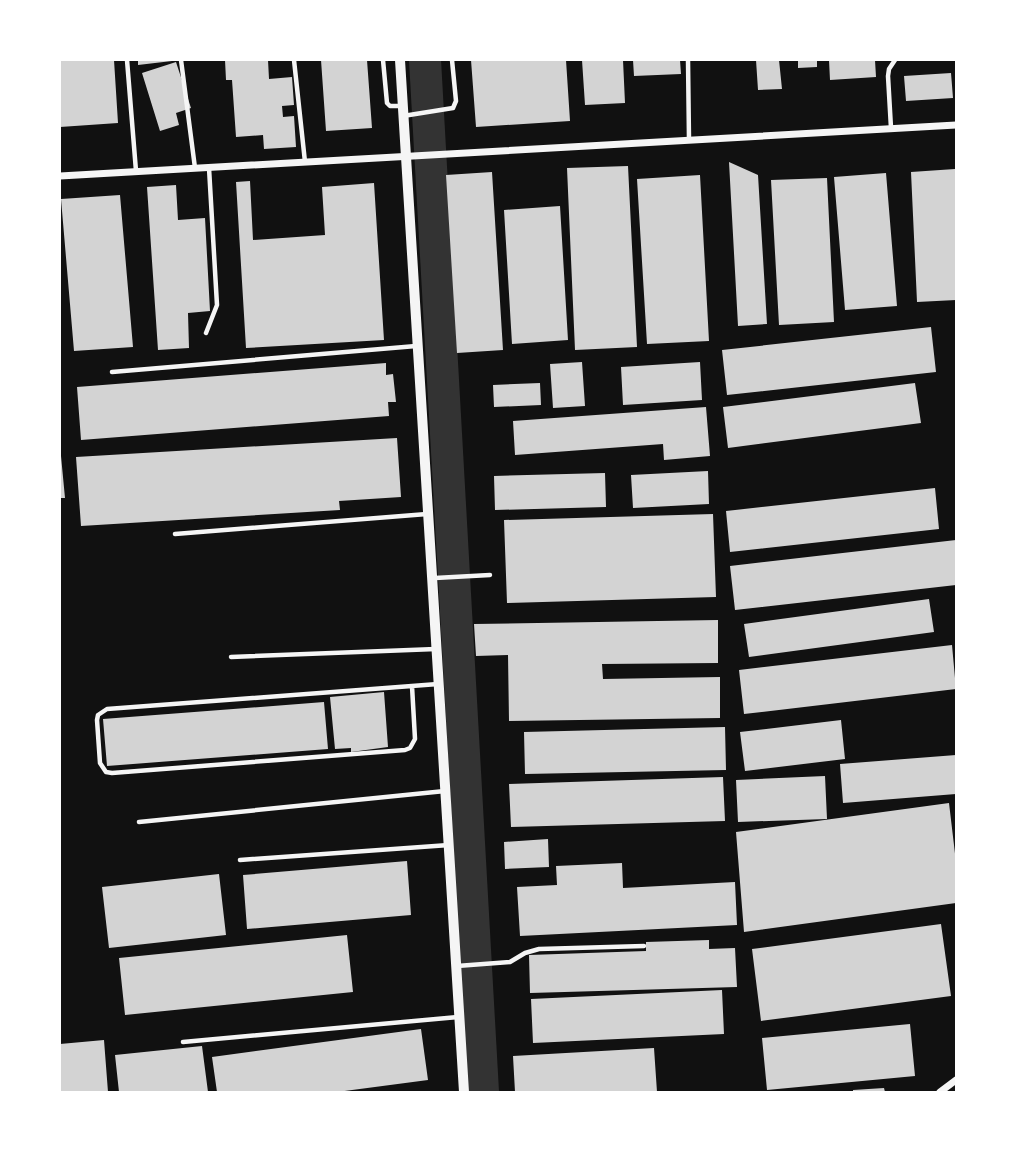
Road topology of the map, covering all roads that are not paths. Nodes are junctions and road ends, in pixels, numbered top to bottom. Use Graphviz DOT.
graph roads {
  1 [pos="127,60"];
  2 [pos="181,60"];
  3 [pos="294,60"];
  4 [pos="383,60"];
  5 [pos="400,60"];
  6 [pos="452,60"];
  7 [pos="688,60"];
  8 [pos="895,60"];
  9 [pos="403,111"];
  10 [pos="957,125"];
  11 [pos="891,128"];
  12 [pos="689,140"];
  13 [pos="411,155"];
  14 [pos="305,162"];
  15 [pos="209,167"];
  16 [pos="195,168"];
  17 [pos="136,172"];
  18 [pos="60,176"];
  19 [pos="206,333"];
  20 [pos="417,346"];
  21 [pos="112,372"];
  22 [pos="428,514"];
  23 [pos="174,534"];
  24 [pos="490,575"];
  25 [pos="437,578"];
  26 [pos="437,649"];
  27 [pos="231,657"];
  28 [pos="439,684"];
  29 [pos="412,686"];
  30 [pos="446,791"];
  31 [pos="139,822"];
  32 [pos="450,845"];
  33 [pos="240,860"];
  34 [pos="644,946"];
  35 [pos="460,965"];
  36 [pos="458,1017"];
  37 [pos="183,1042"];
  38 [pos="957,1080"];
  39 [pos="464,1093"];
  40 [pos="940,1093"];
  1 -- 17 [label="lane"];
  2 -- 16 [label="lane"];
  3 -- 14 [label="lane"];
  4 -- 9 [label="lane"];
  5 -- 9 [label="street"];
  6 -- 9 [label="lane"];
  7 -- 12 [label="lane"];
  8 -- 11 [label="lane"];
  9 -- 13 [label="street"];
  10 -- 11 [label="street"];
  11 -- 12 [label="street"];
  12 -- 13 [label="street"];
  13 -- 14 [label="street"];
  13 -- 20 [label="street"];
  14 -- 15 [label="street"];
  15 -- 16 [label="street"];
  15 -- 19 [label="lane"];
  16 -- 17 [label="street"];
  17 -- 18 [label="street"];
  20 -- 21 [label="lane"];
  20 -- 22 [label="street"];
  22 -- 23 [label="lane"];
  22 -- 25 [label="street"];
  24 -- 25 [label="lane"];
  25 -- 26 [label="street"];
  26 -- 27 [label="lane"];
  26 -- 28 [label="street"];
  28 -- 29 [label="lane"];
  28 -- 30 [label="street"];
  29 -- 29 [label="lane"];
  30 -- 31 [label="lane"];
  30 -- 32 [label="street"];
  32 -- 33 [label="lane"];
  32 -- 35 [label="street"];
  34 -- 35 [label="lane"];
  35 -- 36 [label="street"];
  36 -- 37 [label="lane"];
  36 -- 39 [label="street"];
  38 -- 40 [label="street"];
}
